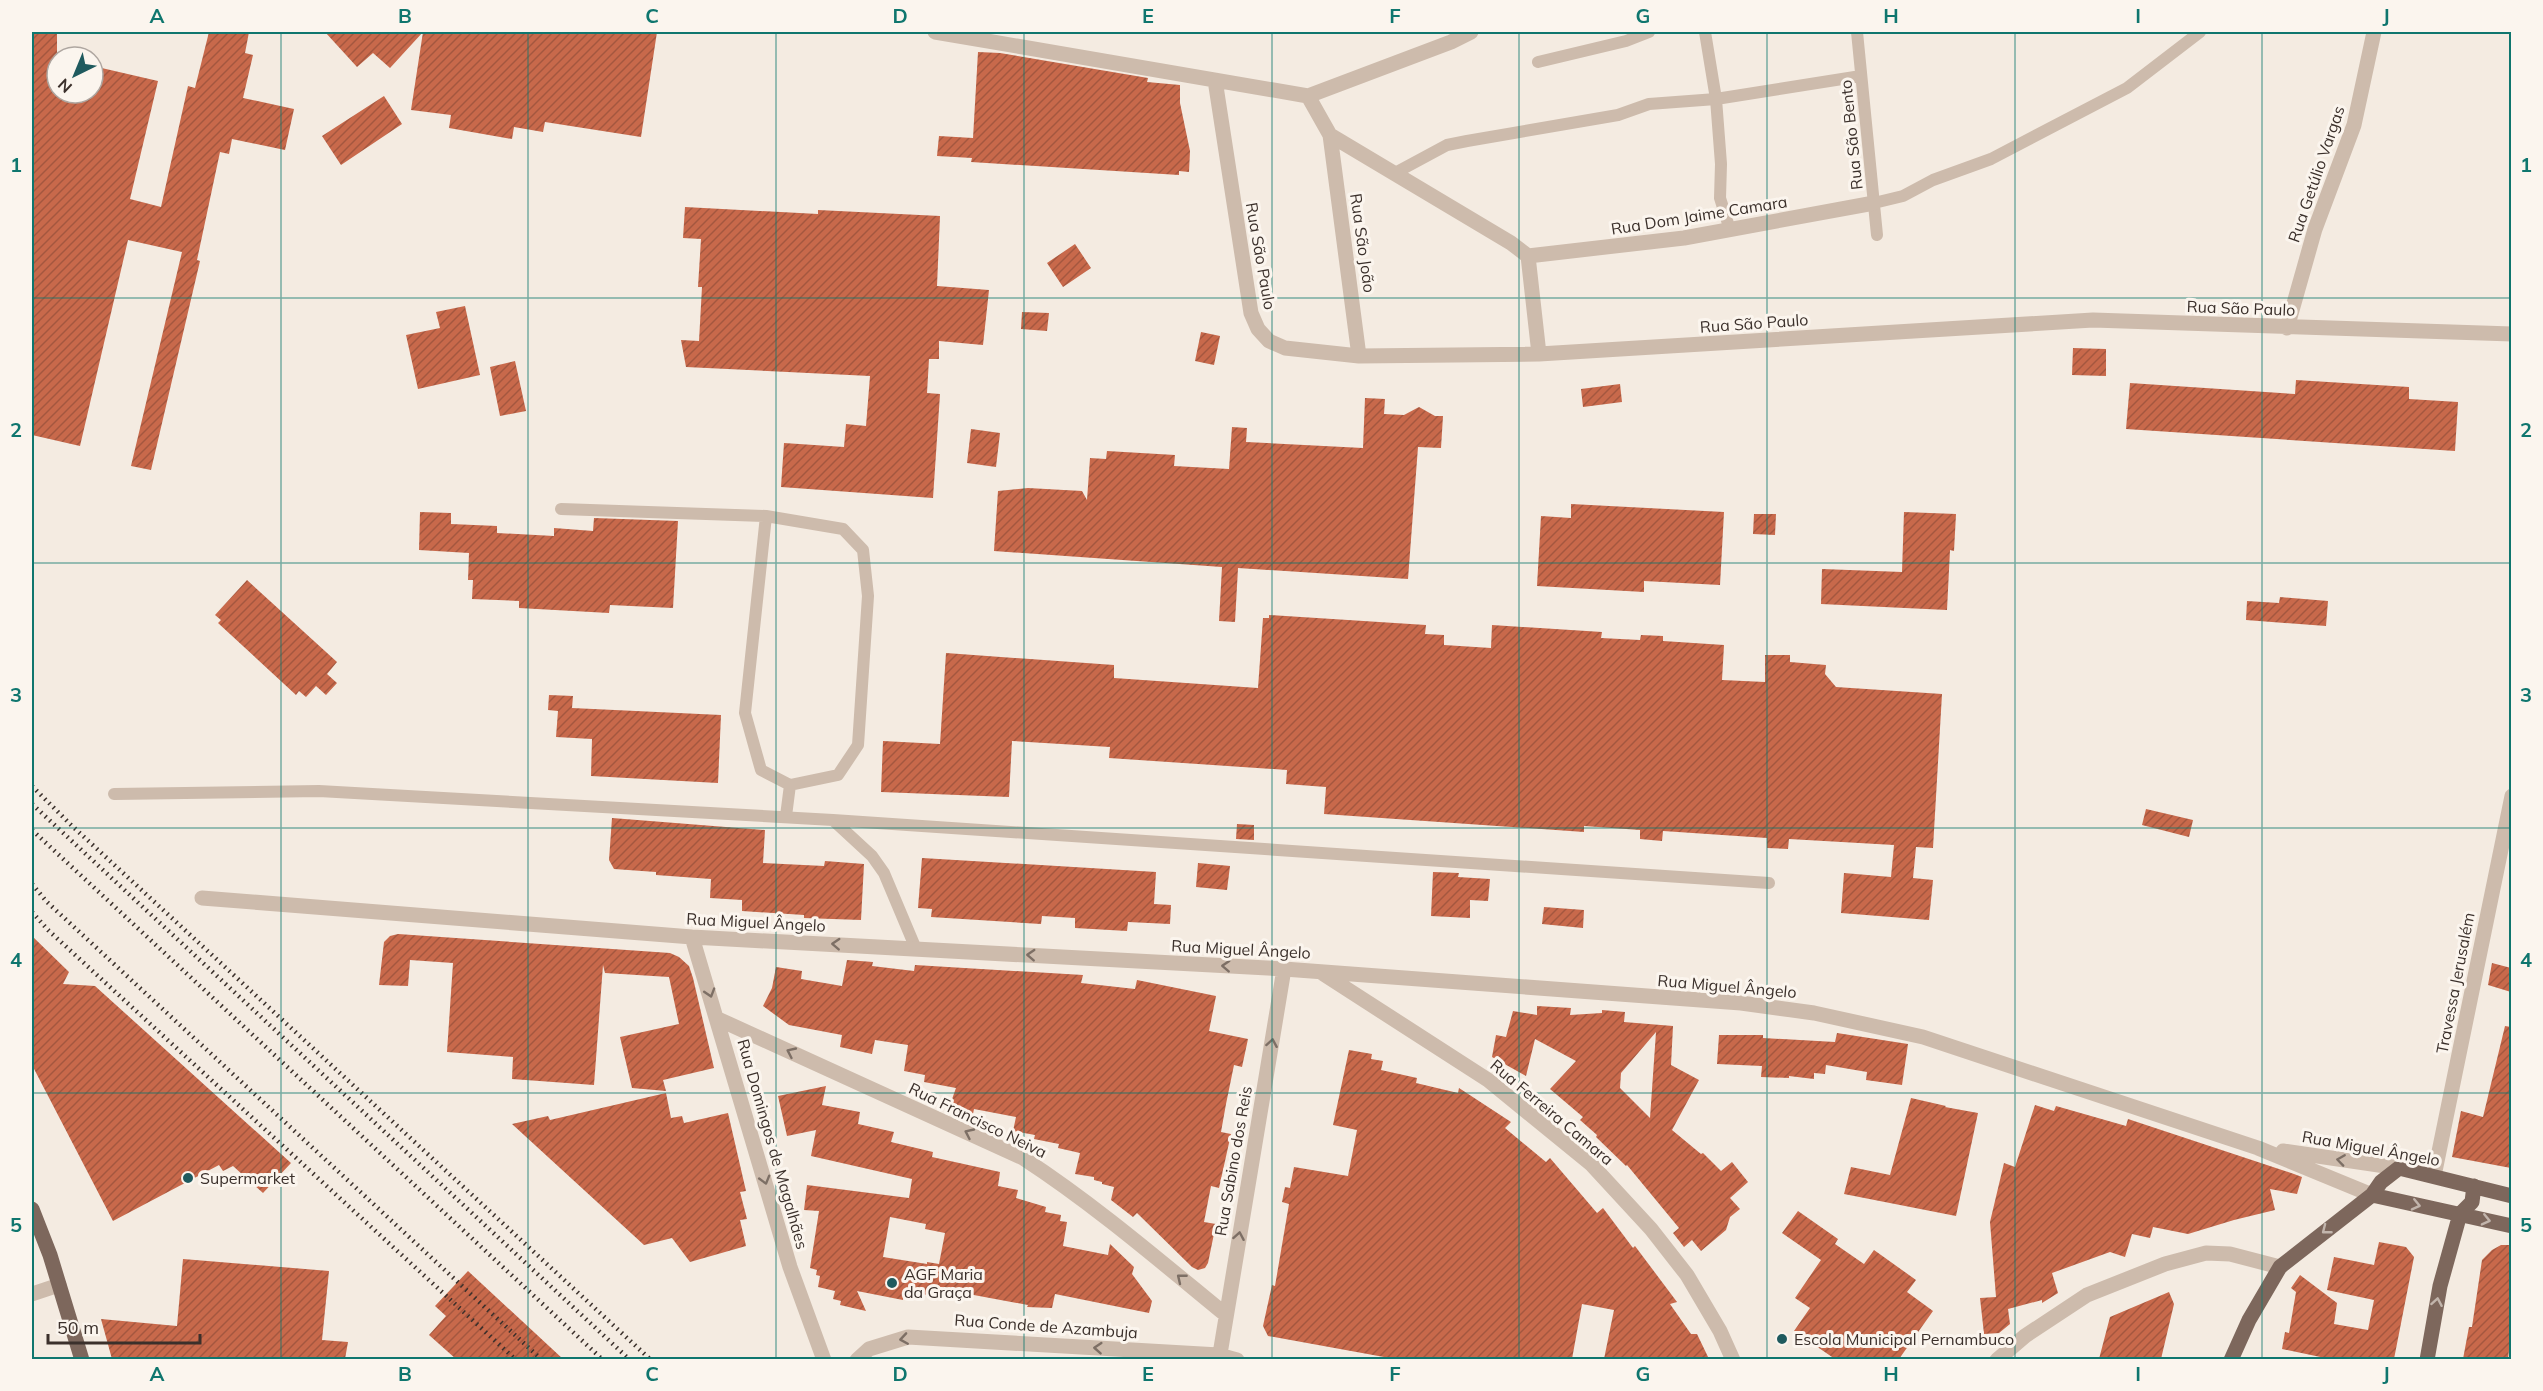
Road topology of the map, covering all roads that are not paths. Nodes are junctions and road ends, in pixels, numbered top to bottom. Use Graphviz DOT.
graph roads {
  1 [pos="935,32"];
  2 [pos="1471,32"];
  3 [pos="1649,32"];
  4 [pos="1705,32"];
  5 [pos="1857,32"];
  6 [pos="2200,32"];
  7 [pos="2374,32"];
  8 [pos="1538,62"];
  9 [pos="1861,76"];
  10 [pos="1215,80"];
  11 [pos="1308,96"];
  12 [pos="1716,99"];
  13 [pos="1330,135"];
  14 [pos="1395,173"];
  15 [pos="1874,203"];
  16 [pos="1730,230"];
  17 [pos="1877,235"];
  18 [pos="1528,256"];
  19 [pos="2287,328"];
  20 [pos="2511,334"];
  21 [pos="1539,354"];
  22 [pos="1359,356"];
  23 [pos="561,509"];
  24 [pos="766,516"];
  25 [pos="790,785"];
  26 [pos="114,794"];
  27 [pos="2511,796"];
  28 [pos="786,816"];
  29 [pos="833,820"];
  30 [pos="1769,883"];
  31 [pos="202,898"];
  32 [pos="692,937"];
  33 [pos="916,949"];
  34 [pos="1284,969"];
  35 [pos="1319,972"];
  36 [pos="718,1019"];
  37 [pos="2258,1148"];
  38 [pos="2399,1168"];
  39 [pos="2434,1176"];
  40 [pos="2474,1186"];
  41 [pos="2372,1195"];
  42 [pos="2511,1196"];
  43 [pos="32,1209"];
  44 [pos="2460,1214"];
  45 [pos="2511,1227"];
  46 [pos="2280,1267"];
  47 [pos="59,1285"];
  48 [pos="32,1294"];
  49 [pos="1226,1315"];
  50 [pos="1219,1358"];
  51 [pos="82,1359"];
  52 [pos="824,1359"];
  53 [pos="857,1359"];
  54 [pos="1237,1359"];
  55 [pos="1733,1359"];
  56 [pos="1996,1359"];
  57 [pos="2231,1359"];
  58 [pos="2427,1359"];
  1 -- 10 [label="street"];
  2 -- 11 [label="street"];
  3 -- 8 [label="lane"];
  4 -- 12 [label="lane"];
  5 -- 9 [label="lane, Rua São Bento"];
  6 -- 15 [label="lane"];
  7 -- 19 [label="street, Rua Getúlio Vargas"];
  9 -- 12 [label="lane"];
  9 -- 15 [label="lane, Rua São Bento"];
  10 -- 11 [label="street"];
  10 -- 22 [label="street, Rua São Paulo"];
  11 -- 13 [label="street"];
  12 -- 14 [label="lane"];
  12 -- 16 [label="lane"];
  13 -- 14 [label="street"];
  13 -- 22 [label="street, Rua São João"];
  14 -- 18 [label="street"];
  15 -- 16 [label="street, Rua Dom Jaime Camara"];
  15 -- 17 [label="lane, Rua São Bento"];
  16 -- 18 [label="street, Rua Dom Jaime Camara"];
  18 -- 21 [label="street"];
  19 -- 20 [label="street, Rua São Paulo"];
  19 -- 21 [label="street, Rua São Paulo"];
  21 -- 22 [label="street, Rua São Paulo"];
  23 -- 24 [label="lane"];
  24 -- 25 [label="lane"];
  24 -- 25 [label="lane"];
  25 -- 28 [label="lane"];
  26 -- 28 [label="lane"];
  27 -- 39 [label="street, Travessa Jerusalém"];
  28 -- 29 [label="lane"];
  29 -- 30 [label="lane"];
  29 -- 33 [label="lane"];
  31 -- 32 [label="street, Rua Miguel Ângelo"];
  33 -- 32 [label="street, Rua Miguel Ângelo, one-way"];
  32 -- 36 [label="street, Rua Domingos de Magalhães, one-way"];
  34 -- 33 [label="street, Rua Miguel Ângelo, one-way"];
  34 -- 35 [label="street, Rua Miguel Ângelo"];
  49 -- 34 [label="street, Rua Sabino dos Reis, one-way"];
  35 -- 37 [label="street, Rua Miguel Ângelo"];
  35 -- 55 [label="street, Rua Ferreira Camara"];
  49 -- 36 [label="street, Rua Francisco Neiva, one-way"];
  36 -- 52 [label="street, Rua Domingos de Magalhães, one-way"];
  38 -- 37 [label="street, Rua Miguel Ângelo, one-way"];
  37 -- 41 [label="street, Rua Miguel Ângelo"];
  38 -- 39 [label="main road, Rua Miguel Ângelo"];
  38 -- 41 [label="main road"];
  39 -- 40 [label="main road, Rua Miguel Ângelo"];
  40 -- 42 [label="main road, Rua Miguel Ângelo"];
  40 -- 44 [label="main road"];
  41 -- 44 [label="main road, Rua Miguel Ângelo, one-way"];
  41 -- 46 [label="main road, one-way"];
  43 -- 47 [label="main road"];
  44 -- 45 [label="main road, Rua Miguel Ângelo, one-way"];
  58 -- 44 [label="main road, one-way"];
  46 -- 56 [label="street"];
  46 -- 57 [label="main road"];
  47 -- 48 [label="street"];
  47 -- 51 [label="main road"];
  49 -- 50 [label="street, Rua Sabino dos Reis"];
  50 -- 53 [label="street, Rua Conde de Azambuja, one-way"];
  50 -- 54 [label="street, Rua Conde de Azambuja"];
}
